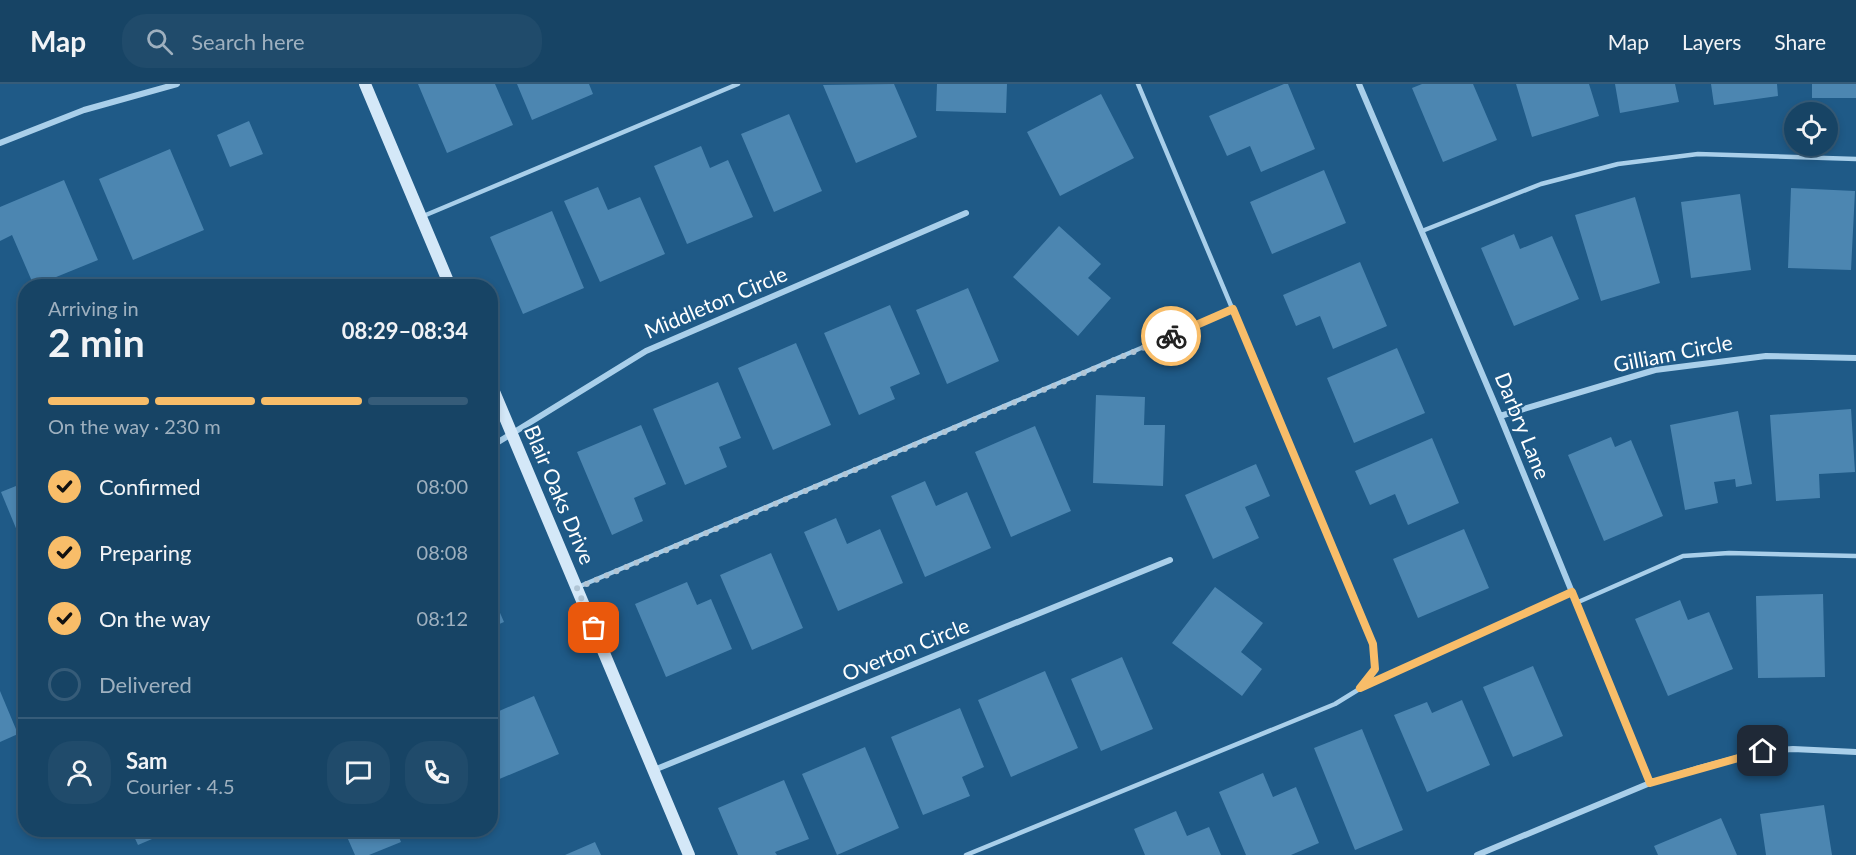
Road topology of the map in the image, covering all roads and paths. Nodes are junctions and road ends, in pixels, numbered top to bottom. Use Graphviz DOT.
graph roads {
  1 [pos="177,84"];
  2 [pos="365,84"];
  3 [pos="738,84"];
  4 [pos="1138,84"];
  5 [pos="1359,84"];
  6 [pos="0,143"];
  7 [pos="1856,159"];
  8 [pos="966,213"];
  9 [pos="421,217"];
  10 [pos="1422,231"];
  11 [pos="447,279"];
  12 [pos="1233,309"];
  13 [pos="1856,358"];
  14 [pos="498,400"];
  15 [pos="1500,416"];
  16 [pos="512,432"];
  17 [pos="498,442"];
  18 [pos="1856,556"];
  19 [pos="1170,560"];
  20 [pos="577,588"];
  21 [pos="1572,592"];
  22 [pos="1576,603"];
  23 [pos="1360,688"];
  24 [pos="1856,752"];
  25 [pos="653,771"];
  26 [pos="1650,783"];
  27 [pos="689,855"];
  28 [pos="966,855"];
  29 [pos="1476,855"];
  1 -- 6 [label="street"];
  2 -- 9 [label="street"];
  3 -- 9 [label="lane"];
  4 -- 12 [label="lane"];
  5 -- 10 [label="street, Darbry Lane"];
  7 -- 10 [label="lane"];
  8 -- 16 [label="street, Middleton Circle"];
  9 -- 11 [label="street"];
  10 -- 15 [label="street, Darbry Lane"];
  12 -- 20 [label="lane"];
  12 -- 23 [label="lane"];
  13 -- 15 [label="street, Gilliam Circle"];
  14 -- 16 [label="street, Blair Oaks Drive"];
  15 -- 21 [label="street, Darbry Lane"];
  16 -- 17 [label="street, Middleton Circle"];
  16 -- 20 [label="street, Blair Oaks Drive"];
  18 -- 22 [label="lane"];
  19 -- 25 [label="street, Overton Circle"];
  20 -- 25 [label="street, Blair Oaks Drive"];
  21 -- 22 [label="street, Darbry Lane"];
  21 -- 23 [label="lane"];
  22 -- 26 [label="street, Darbry Lane"];
  23 -- 28 [label="lane"];
  24 -- 26 [label="street"];
  25 -- 27 [label="street, Blair Oaks Drive"];
  26 -- 29 [label="street"];
}
